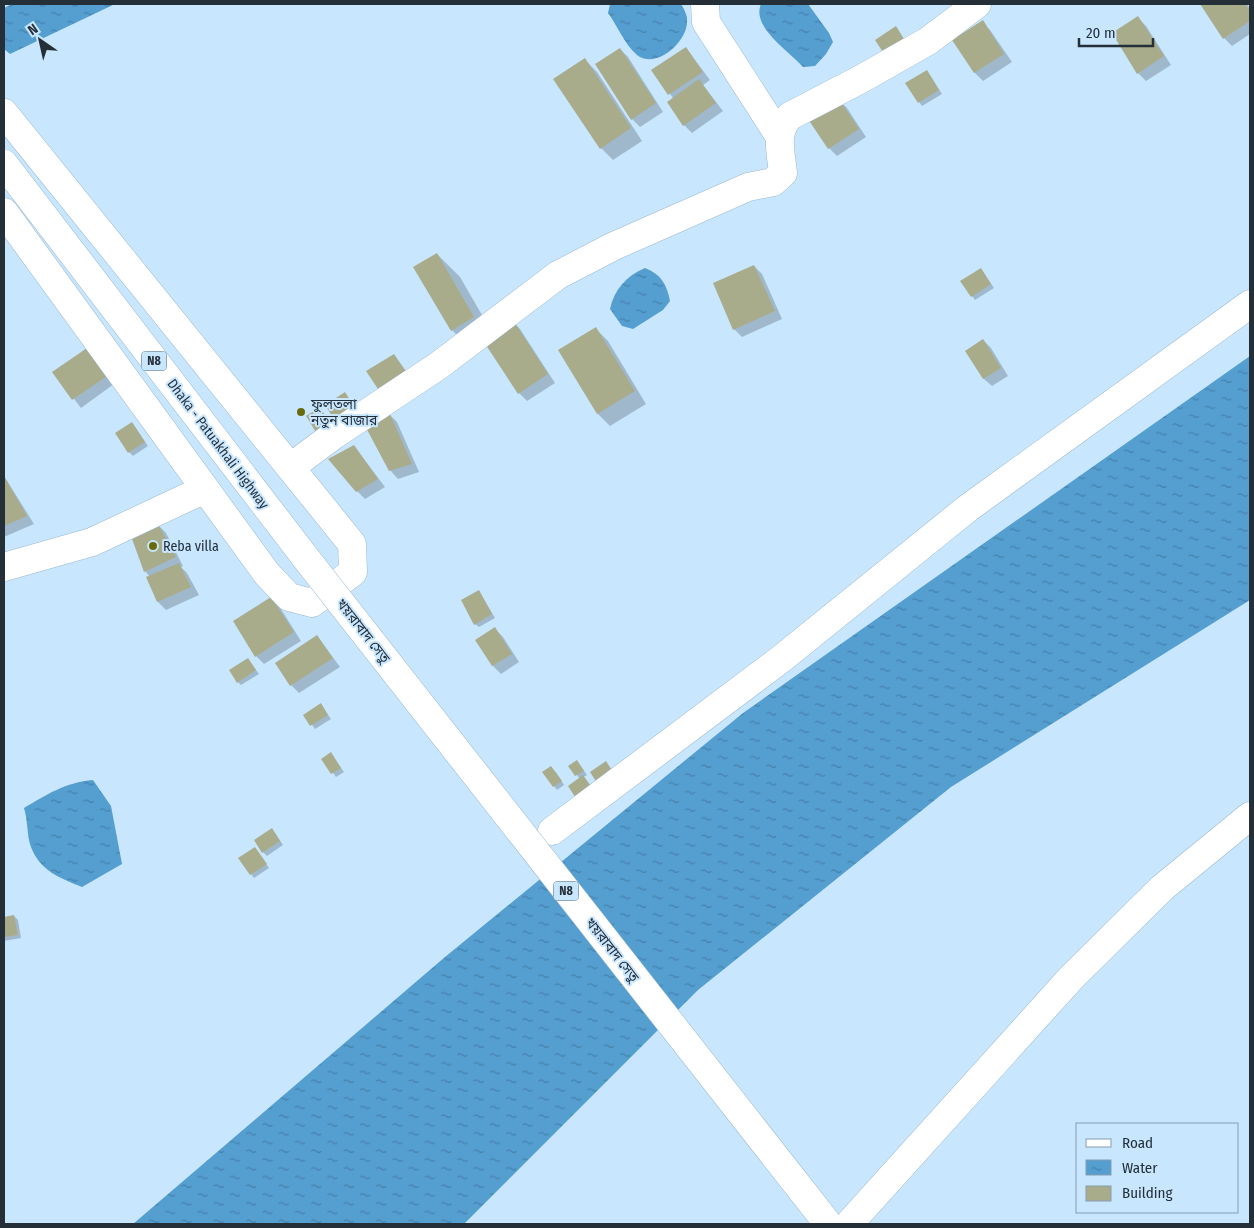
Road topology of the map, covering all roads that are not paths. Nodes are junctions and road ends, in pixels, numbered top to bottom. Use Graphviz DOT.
graph roads {
  1 [pos="705,4"];
  2 [pos="977,4"];
  3 [pos="4,113"];
  4 [pos="778,134"];
  5 [pos="4,164"];
  6 [pos="4,212"];
  7 [pos="1250,304"];
  8 [pos="291,467"];
  9 [pos="206,489"];
  10 [pos="304,557"];
  11 [pos="4,567"];
  12 [pos="1250,816"];
  13 [pos="552,831"];
  14 [pos="828,1224"];
  15 [pos="849,1224"];
  1 -- 4 [label="main road"];
  2 -- 4 [label="main road"];
  3 -- 8 [label="main road"];
  4 -- 8 [label="main road"];
  5 -- 10 [label="main road, Dhaka - Patuakhali Highway / N8"];
  6 -- 9 [label="main road"];
  7 -- 13 [label="main road"];
  8 -- 9 [label="main road"];
  9 -- 11 [label="main road"];
  10 -- 14 [label="main road, খয়রাবাদ সেতু / N8, bridge"];
  12 -- 15 [label="main road"];
}
